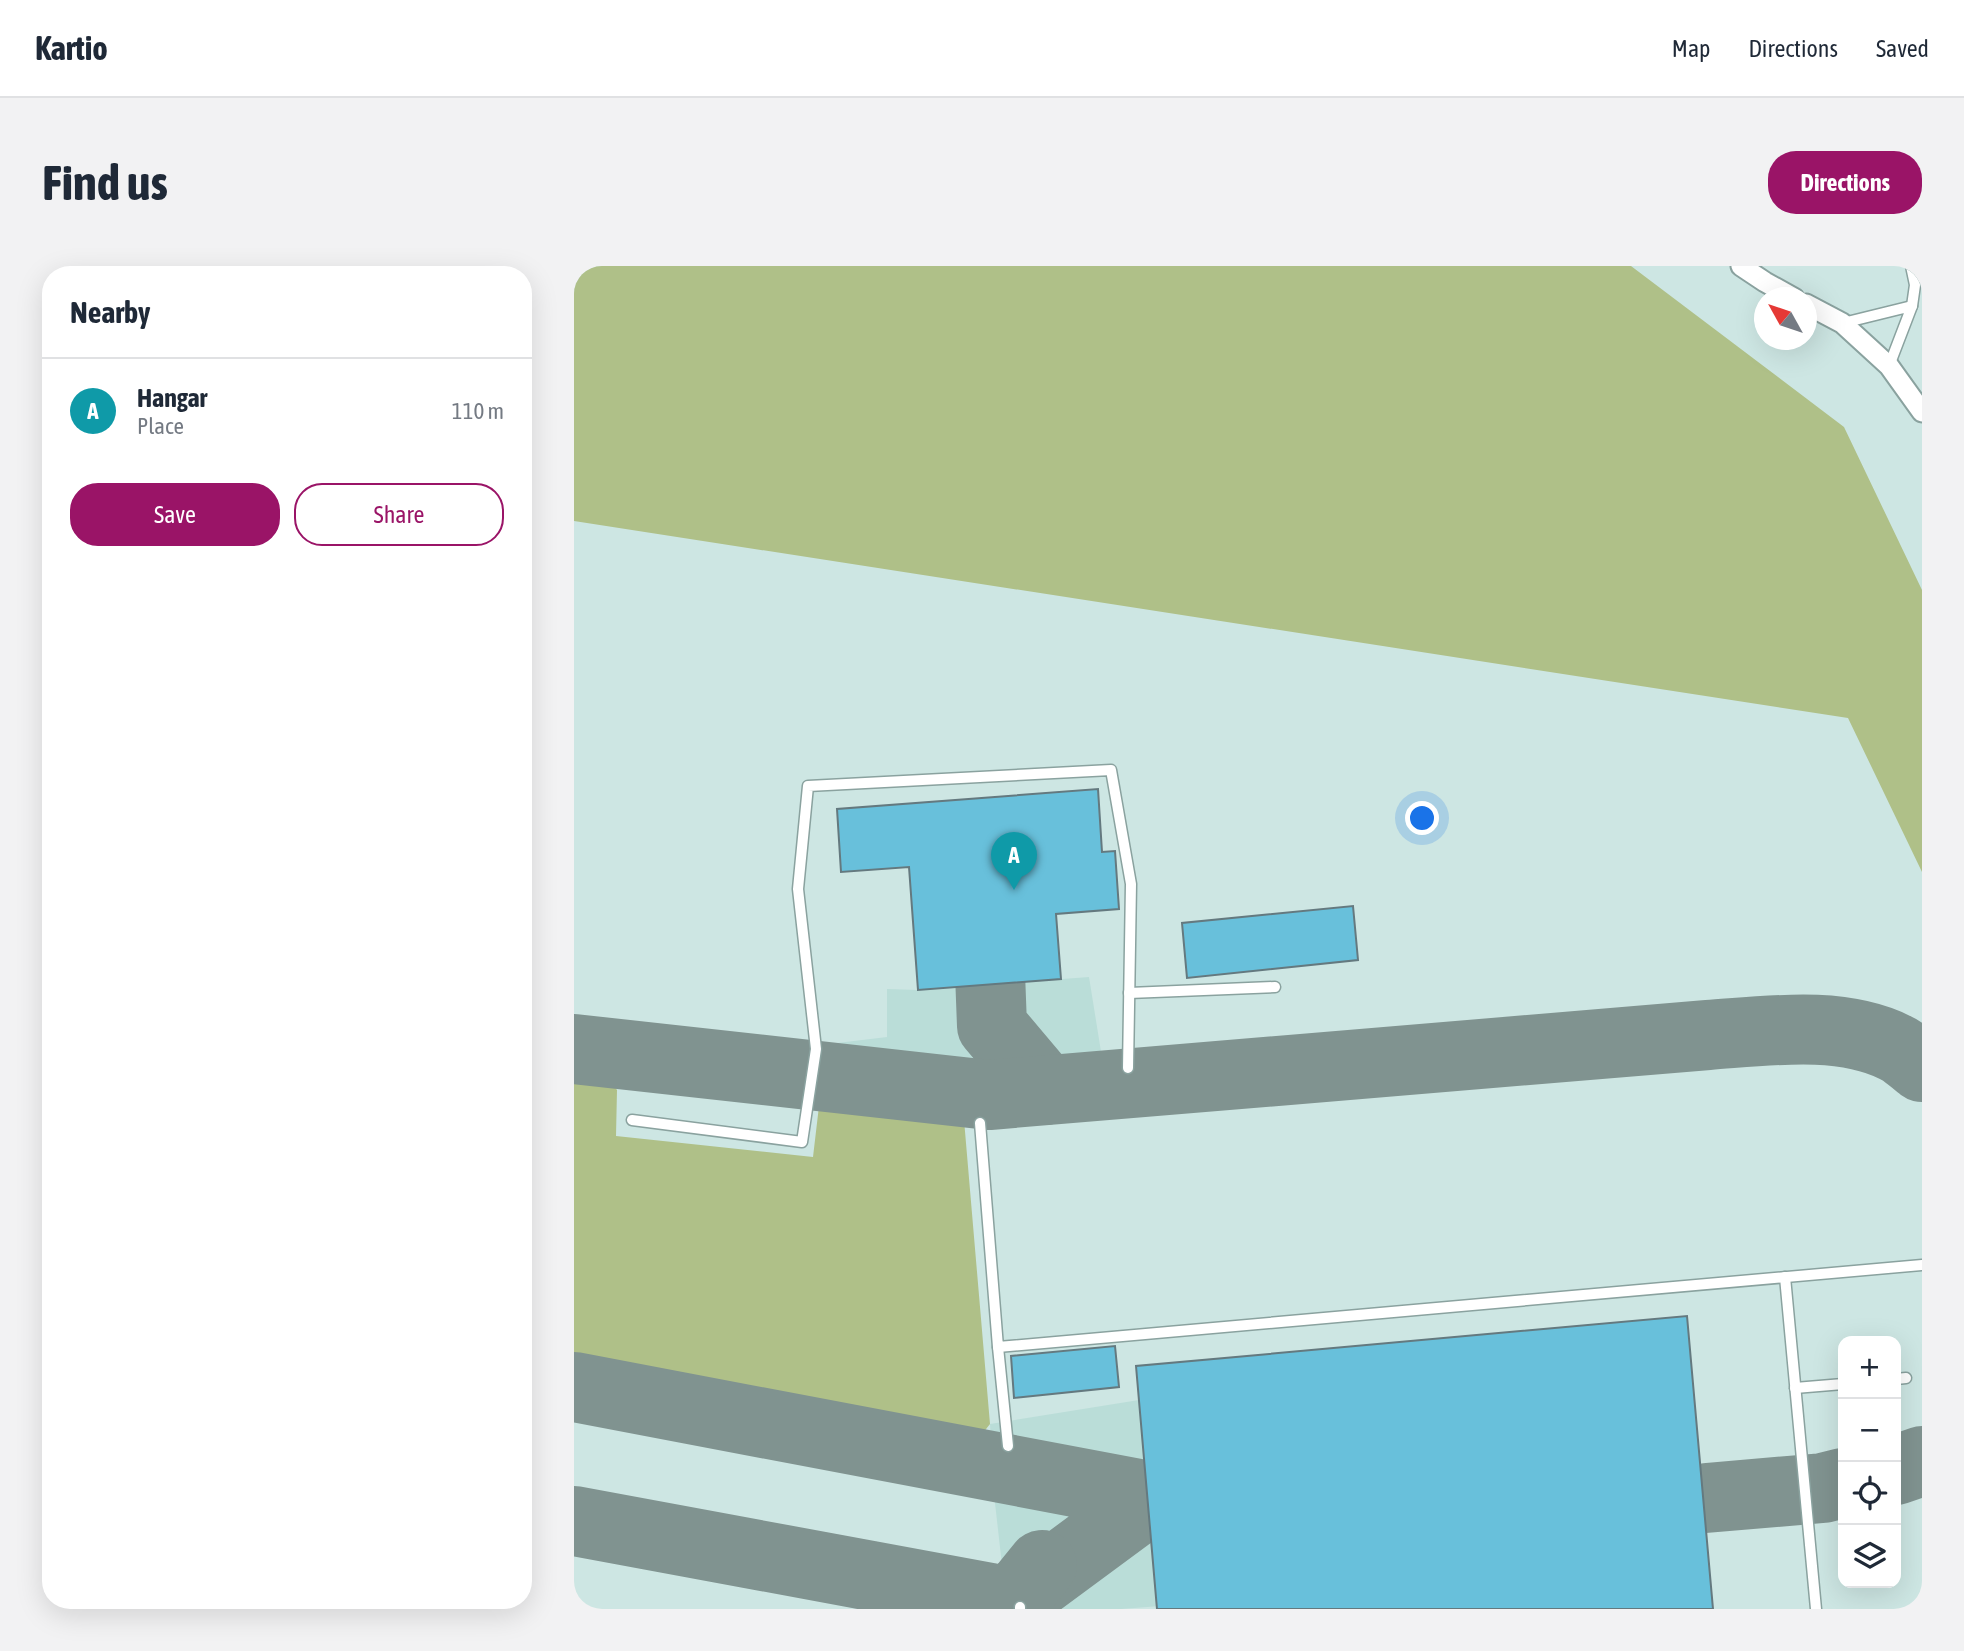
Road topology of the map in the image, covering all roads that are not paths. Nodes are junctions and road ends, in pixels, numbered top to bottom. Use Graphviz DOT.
graph roads {
  1 [pos="1741,266"];
  2 [pos="1911,266"];
  3 [pos="1774,287"];
  4 [pos="1912,306"];
  5 [pos="1817,309"];
  6 [pos="1842,323"];
  7 [pos="1889,366"];
  8 [pos="1922,412"];
  9 [pos="1275,987"];
  10 [pos="1129,993"];
  11 [pos="1128,1068"];
  12 [pos="632,1120"];
  13 [pos="980,1123"];
  14 [pos="1922,1265"];
  15 [pos="1785,1277"];
  16 [pos="998,1347"];
  17 [pos="1838,1384"];
  18 [pos="1795,1388"];
  19 [pos="1008,1446"];
  20 [pos="1816,1609"];
  1 -- 3 [label="street"];
  2 -- 4 [label="lane"];
  4 -- 6 [label="lane"];
  4 -- 7 [label="lane"];
  5 -- 6 [label="street"];
  6 -- 7 [label="street"];
  7 -- 8 [label="street"];
  9 -- 10 [label="lane"];
  10 -- 11 [label="lane"];
  10 -- 12 [label="lane"];
  13 -- 16 [label="lane"];
  14 -- 15 [label="lane"];
  15 -- 16 [label="lane"];
  15 -- 18 [label="lane"];
  16 -- 19 [label="lane"];
  17 -- 18 [label="lane"];
  18 -- 20 [label="lane"];
}
